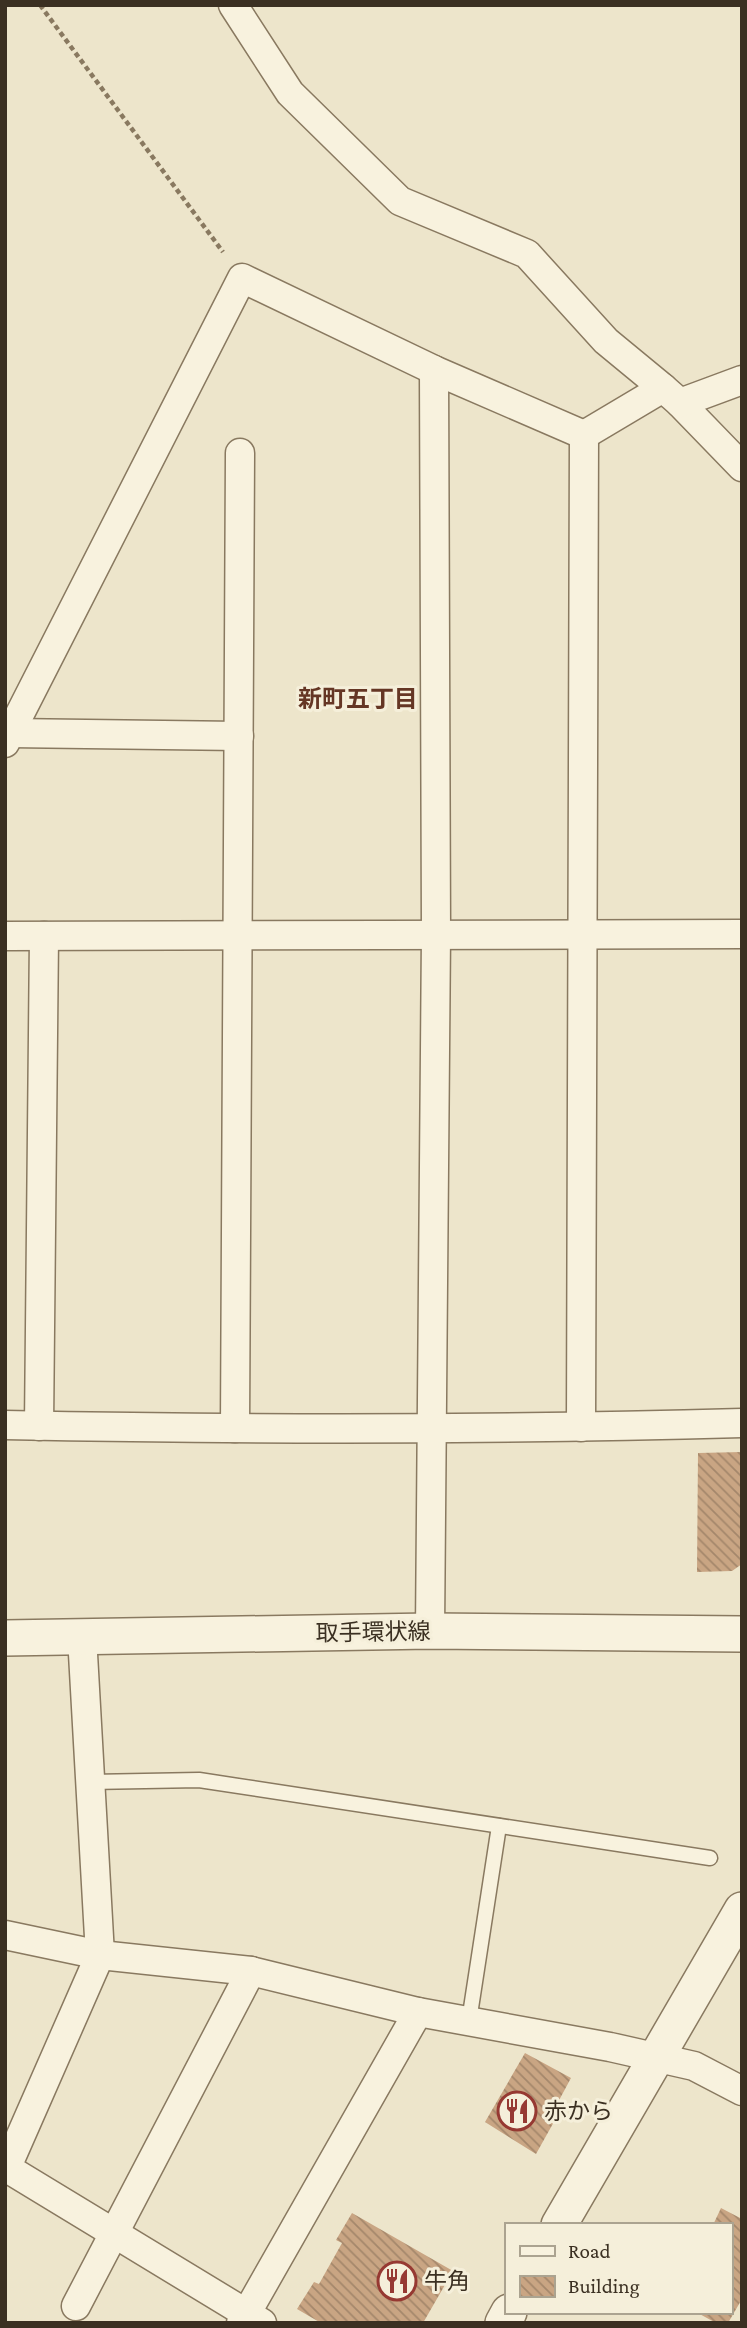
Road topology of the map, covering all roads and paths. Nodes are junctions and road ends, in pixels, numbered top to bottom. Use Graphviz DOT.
graph roads {
  1 [pos="40,5"];
  2 [pos="239,8"];
  3 [pos="242,278"];
  4 [pos="434,370"];
  5 [pos="742,380"];
  6 [pos="671,396"];
  7 [pos="584,435"];
  8 [pos="240,453"];
  9 [pos="742,467"];
  10 [pos="239,736"];
  11 [pos="8,738"];
  12 [pos="436,934"];
  13 [pos="581,934"];
  14 [pos="742,934"];
  15 [pos="239,935"];
  16 [pos="5,936"];
  17 [pos="44,936"];
  18 [pos="742,1423"];
  19 [pos="5,1425"];
  20 [pos="39,1426"];
  21 [pos="431,1427"];
  22 [pos="581,1427"];
  23 [pos="235,1428"];
  24 [pos="430,1631"];
  25 [pos="742,1634"];
  26 [pos="82,1636"];
  27 [pos="5,1638"];
  28 [pos="90,1782"];
  29 [pos="499,1826"];
  30 [pos="710,1858"];
  31 [pos="742,1910"];
  32 [pos="5,1935"];
  33 [pos="100,1955"];
  34 [pos="251,1972"];
  35 [pos="418,2011"];
  36 [pos="469,2021"];
  37 [pos="656,2057"];
  38 [pos="742,2091"];
  39 [pos="6,2167"];
  40 [pos="560,2223"];
  41 [pos="115,2231"];
  42 [pos="76,2305"];
  43 [pos="250,2320"];
  1 -- 3 [label="path"];
  2 -- 6 [label="street"];
  3 -- 4 [label="street"];
  3 -- 11 [label="street"];
  4 -- 7 [label="street"];
  4 -- 12 [label="street"];
  5 -- 6 [label="street"];
  6 -- 7 [label="street"];
  6 -- 9 [label="street"];
  7 -- 13 [label="street"];
  8 -- 10 [label="street"];
  10 -- 11 [label="street"];
  10 -- 15 [label="street"];
  12 -- 13 [label="street"];
  12 -- 15 [label="street"];
  12 -- 21 [label="street"];
  13 -- 14 [label="street"];
  13 -- 22 [label="street"];
  15 -- 17 [label="street"];
  15 -- 23 [label="street"];
  16 -- 17 [label="street"];
  17 -- 20 [label="street"];
  18 -- 22 [label="street"];
  19 -- 20 [label="street"];
  20 -- 23 [label="street"];
  21 -- 22 [label="street"];
  21 -- 23 [label="street"];
  21 -- 24 [label="street"];
  24 -- 25 [label="street, 取手環状線"];
  24 -- 26 [label="street, 取手環状線"];
  26 -- 27 [label="street, 取手環状線"];
  26 -- 28 [label="street"];
  28 -- 29 [label="lane"];
  28 -- 33 [label="street"];
  29 -- 30 [label="lane"];
  29 -- 36 [label="lane"];
  31 -- 37 [label="street"];
  32 -- 33 [label="street"];
  33 -- 34 [label="street"];
  33 -- 39 [label="street"];
  34 -- 35 [label="street"];
  34 -- 41 [label="street"];
  35 -- 36 [label="street"];
  35 -- 43 [label="street"];
  36 -- 37 [label="street"];
  37 -- 38 [label="street"];
  37 -- 40 [label="street"];
  39 -- 41 [label="street"];
  41 -- 42 [label="street"];
  41 -- 43 [label="street"];
}
